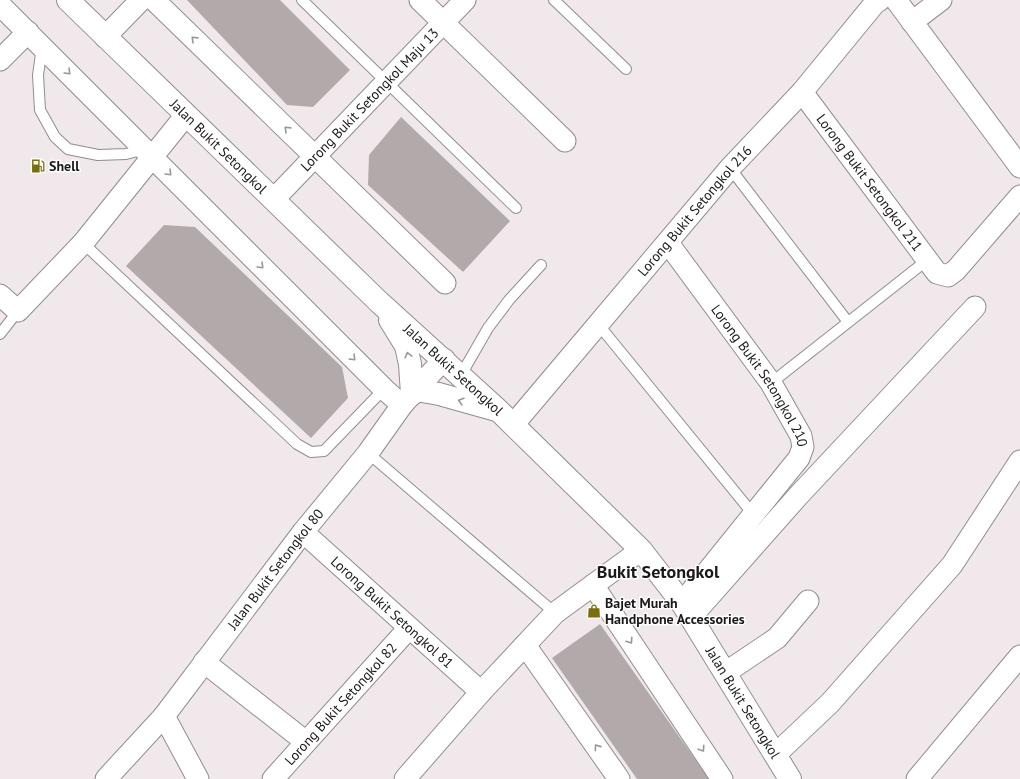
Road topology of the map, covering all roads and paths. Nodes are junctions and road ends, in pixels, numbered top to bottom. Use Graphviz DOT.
graph roads {
  1 [pos="68,0"];
  2 [pos="141,0"];
  3 [pos="154,0"];
  4 [pos="302,0"];
  5 [pos="420,0"];
  6 [pos="465,0"];
  7 [pos="554,0"];
  8 [pos="880,0"];
  9 [pos="896,0"];
  10 [pos="941,0"];
  11 [pos="0,5"];
  12 [pos="912,22"];
  13 [pos="444,23"];
  14 [pos="106,37"];
  15 [pos="35,39"];
  16 [pos="0,60"];
  17 [pos="626,69"];
  18 [pos="386,82"];
  19 [pos="802,92"];
  20 [pos="186,115"];
  21 [pos="565,141"];
  22 [pos="149,153"];
  23 [pos="315,156"];
  24 [pos="1020,167"];
  25 [pos="730,168"];
  26 [pos="1020,196"];
  27 [pos="274,199"];
  28 [pos="516,208"];
  29 [pos="83,243"];
  30 [pos="668,243"];
  31 [pos="540,265"];
  32 [pos="932,267"];
  33 [pos="445,283"];
  34 [pos="0,295"];
  35 [pos="379,302"];
  36 [pos="975,307"];
  37 [pos="18,311"];
  38 [pos="848,322"];
  39 [pos="598,324"];
  40 [pos="0,334"];
  41 [pos="444,359"];
  42 [pos="461,375"];
  43 [pos="771,383"];
  44 [pos="384,389"];
  45 [pos="410,396"];
  46 [pos="506,418"];
  47 [pos="368,453"];
  48 [pos="1020,461"];
  49 [pos="753,514"];
  50 [pos="303,532"];
  51 [pos="641,550"];
  52 [pos="593,585"];
  53 [pos="808,601"];
  54 [pos="687,610"];
  55 [pos="555,613"];
  56 [pos="408,628"];
  57 [pos="525,645"];
  58 [pos="1020,656"];
  59 [pos="204,662"];
  60 [pos="725,673"];
  61 [pos="481,692"];
  62 [pos="164,716"];
  63 [pos="306,742"];
  64 [pos="775,755"];
  65 [pos="106,779"];
  66 [pos="198,779"];
  67 [pos="272,779"];
  68 [pos="405,779"];
  69 [pos="619,779"];
  70 [pos="722,779"];
  71 [pos="790,779"];
  72 [pos="917,779"];
  1 -- 14 [label="street, Jalan Bukit Setongkol"];
  2 -- 14 [label="street"];
  23 -- 3 [label="street, one-way"];
  4 -- 18 [label="lane"];
  5 -- 13 [label="street"];
  6 -- 13 [label="street, Lorong Bukit Setongkol Maju 13"];
  7 -- 17 [label="lane"];
  8 -- 19 [label="street, Lorong Bukit Setongkol 216"];
  9 -- 12 [label="street"];
  10 -- 12 [label="street"];
  11 -- 15 [label="street"];
  12 -- 24 [label="street"];
  13 -- 18 [label="street, Lorong Bukit Setongkol Maju 13"];
  13 -- 21 [label="street"];
  14 -- 20 [label="street, Jalan Bukit Setongkol"];
  15 -- 16 [label="street"];
  15 -- 22 [label="street, one-way"];
  15 -- 22 [label="lane"];
  18 -- 23 [label="street, Lorong Bukit Setongkol Maju 13"];
  18 -- 28 [label="lane"];
  19 -- 25 [label="street, Lorong Bukit Setongkol 216"];
  19 -- 32 [label="street, Lorong Bukit Setongkol 211"];
  20 -- 22 [label="street"];
  20 -- 27 [label="street, Jalan Bukit Setongkol"];
  22 -- 29 [label="street"];
  22 -- 44 [label="street, one-way"];
  23 -- 27 [label="street, Lorong Bukit Setongkol Maju 13"];
  23 -- 33 [label="street"];
  25 -- 30 [label="street, Lorong Bukit Setongkol 216"];
  25 -- 38 [label="lane"];
  26 -- 32 [label="street"];
  27 -- 35 [label="street, Jalan Bukit Setongkol"];
  29 -- 37 [label="street"];
  29 -- 44 [label="lane"];
  30 -- 39 [label="street, Lorong Bukit Setongkol 216"];
  30 -- 43 [label="street, Lorong Bukit Setongkol 210"];
  31 -- 42 [label="lane"];
  32 -- 38 [label="lane"];
  34 -- 37 [label="street"];
  35 -- 41 [label="street, Jalan Bukit Setongkol"];
  45 -- 35 [label="street, one-way"];
  36 -- 54 [label="street"];
  37 -- 40 [label="lane"];
  38 -- 43 [label="lane"];
  39 -- 46 [label="street, Lorong Bukit Setongkol 216"];
  39 -- 49 [label="lane"];
  41 -- 42 [label="street, Jalan Bukit Setongkol"];
  41 -- 45 [label="street, Jalan Bukit Setongkol 80"];
  42 -- 46 [label="street, Jalan Bukit Setongkol"];
  43 -- 49 [label="street, Lorong Bukit Setongkol 210"];
  44 -- 45 [label="street"];
  46 -- 45 [label="street, one-way"];
  45 -- 47 [label="street, Jalan Bukit Setongkol 80"];
  46 -- 51 [label="street, Jalan Bukit Setongkol"];
  47 -- 50 [label="street, Jalan Bukit Setongkol 80"];
  47 -- 55 [label="lane"];
  48 -- 64 [label="street"];
  49 -- 54 [label="street, Lorong Bukit Setongkol 210"];
  50 -- 56 [label="street, Lorong Bukit Setongkol 81"];
  50 -- 59 [label="street, Jalan Bukit Setongkol 80"];
  51 -- 52 [label="street"];
  51 -- 54 [label="street, Jalan Bukit Setongkol"];
  52 -- 55 [label="street"];
  52 -- 70 [label="street, one-way"];
  53 -- 60 [label="street"];
  54 -- 60 [label="street, Jalan Bukit Setongkol"];
  55 -- 57 [label="street"];
  56 -- 61 [label="street, Lorong Bukit Setongkol 81"];
  56 -- 63 [label="street, Lorong Bukit Setongkol 82"];
  57 -- 61 [label="street"];
  69 -- 57 [label="street, one-way"];
  58 -- 72 [label="street"];
  59 -- 62 [label="street, Jalan Bukit Setongkol 80"];
  59 -- 63 [label="street"];
  60 -- 64 [label="street, Jalan Bukit Setongkol"];
  61 -- 68 [label="street"];
  62 -- 65 [label="street, Jalan Bukit Setongkol 80"];
  62 -- 66 [label="street"];
  63 -- 67 [label="street, Lorong Bukit Setongkol 82"];
  64 -- 71 [label="street, Jalan Bukit Setongkol"];
}
